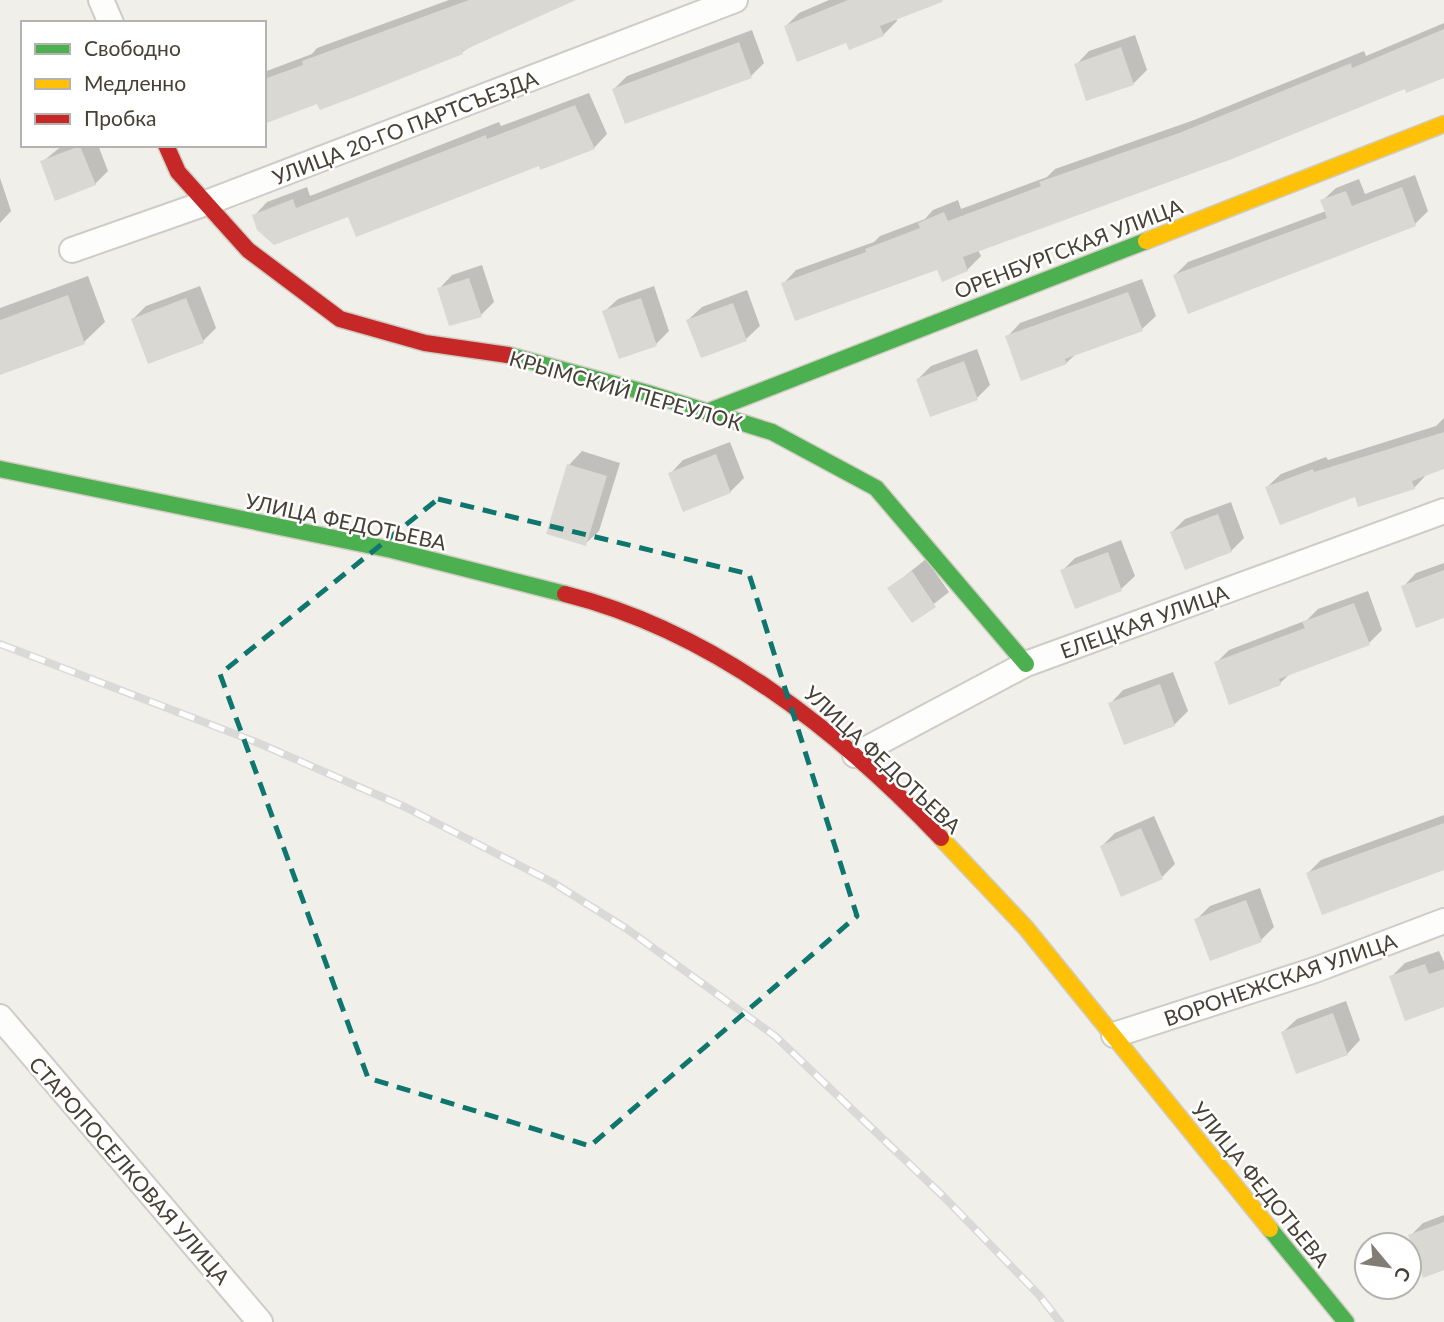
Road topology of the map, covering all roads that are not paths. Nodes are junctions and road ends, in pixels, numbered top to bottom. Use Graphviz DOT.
graph roads {
  1 [pos="101,0"];
  2 [pos="735,0"];
  3 [pos="110,21"];
  4 [pos="1444,124"];
  5 [pos="167,147"];
  6 [pos="206,203"];
  7 [pos="72,250"];
  8 [pos="707,412"];
  9 [pos="0,469"];
  10 [pos="1444,511"];
  11 [pos="1026,664"];
  12 [pos="855,755"];
  13 [pos="1444,921"];
  14 [pos="0,1017"];
  15 [pos="1114,1035"];
  16 [pos="260,1322"];
  17 [pos="1346,1322"];
  1 -- 3 [label="street"];
  2 -- 6 [label="street, УЛИЦА 20-ГО ПАРТСЪЕЗДА"];
  4 -- 8 [label="street, ОРЕНБУРГСКАЯ УЛИЦА"];
  5 -- 6 [label="street, КРЫМСКИЙ ПЕРЕУЛОК"];
  6 -- 7 [label="street, УЛИЦА 20-ГО ПАРТСЪЕЗДА"];
  6 -- 8 [label="street, КРЫМСКИЙ ПЕРЕУЛОК"];
  8 -- 11 [label="street, КРЫМСКИЙ ПЕРЕУЛОК"];
  9 -- 12 [label="street, УЛИЦА ФЕДОТЬЕВА"];
  10 -- 11 [label="street, ЕЛЕЦКАЯ УЛИЦА"];
  11 -- 12 [label="street, ЕЛЕЦКАЯ УЛИЦА"];
  12 -- 15 [label="street, УЛИЦА ФЕДОТЬЕВА"];
  13 -- 15 [label="street, ВОРОНЕЖСКАЯ УЛИЦА"];
  14 -- 16 [label="street, СТАРОПОСЕЛКОВАЯ УЛИЦА"];
  15 -- 17 [label="street, УЛИЦА ФЕДОТЬЕВА"];
}
